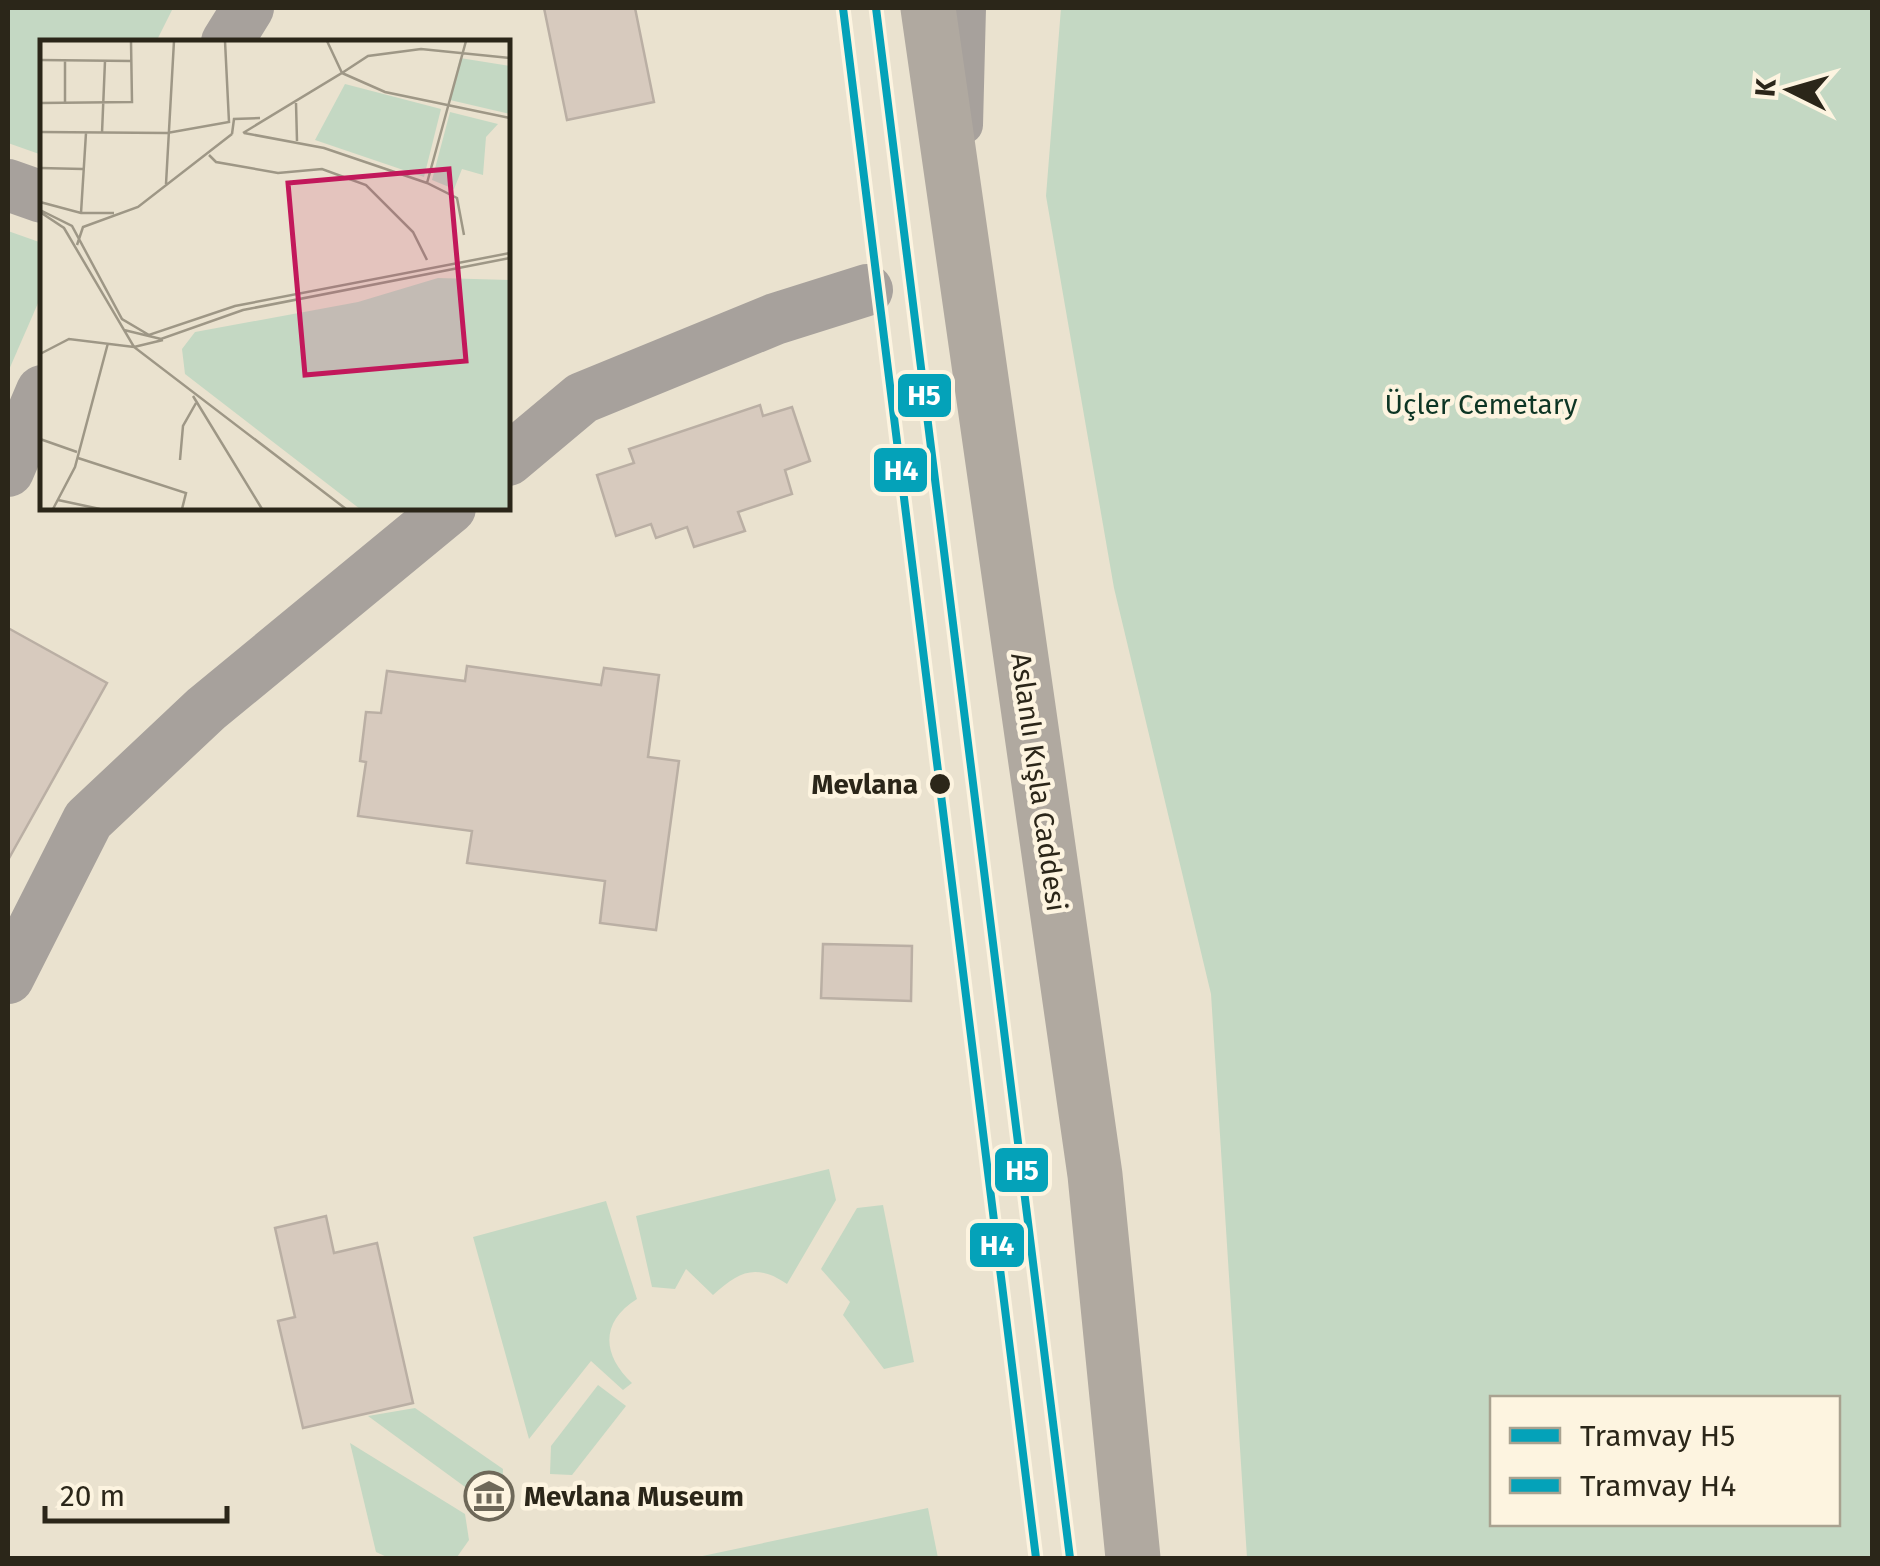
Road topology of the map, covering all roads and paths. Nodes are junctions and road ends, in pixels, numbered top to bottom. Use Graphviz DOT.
graph roads {
  1 [pos="248,8"];
  2 [pos="928,8"];
  3 [pos="967,8"];
  4 [pos="228,40"];
  5 [pos="8,184"];
  6 [pos="40,196"];
  7 [pos="962,243"];
  8 [pos="867,290"];
  9 [pos="40,396"];
  10 [pos="510,458"];
  11 [pos="8,471"];
  12 [pos="448,510"];
  13 [pos="8,978"];
  14 [pos="1133,1558"];
  1 -- 4 [label="street"];
  2 -- 7 [label="main road, Aslanlı Kışla Caddesi"];
  3 -- 7 [label="street"];
  5 -- 6 [label="street"];
  7 -- 14 [label="main road, Aslanlı Kışla Caddesi"];
  8 -- 10 [label="street"];
  9 -- 11 [label="street"];
  12 -- 13 [label="street"];
}
